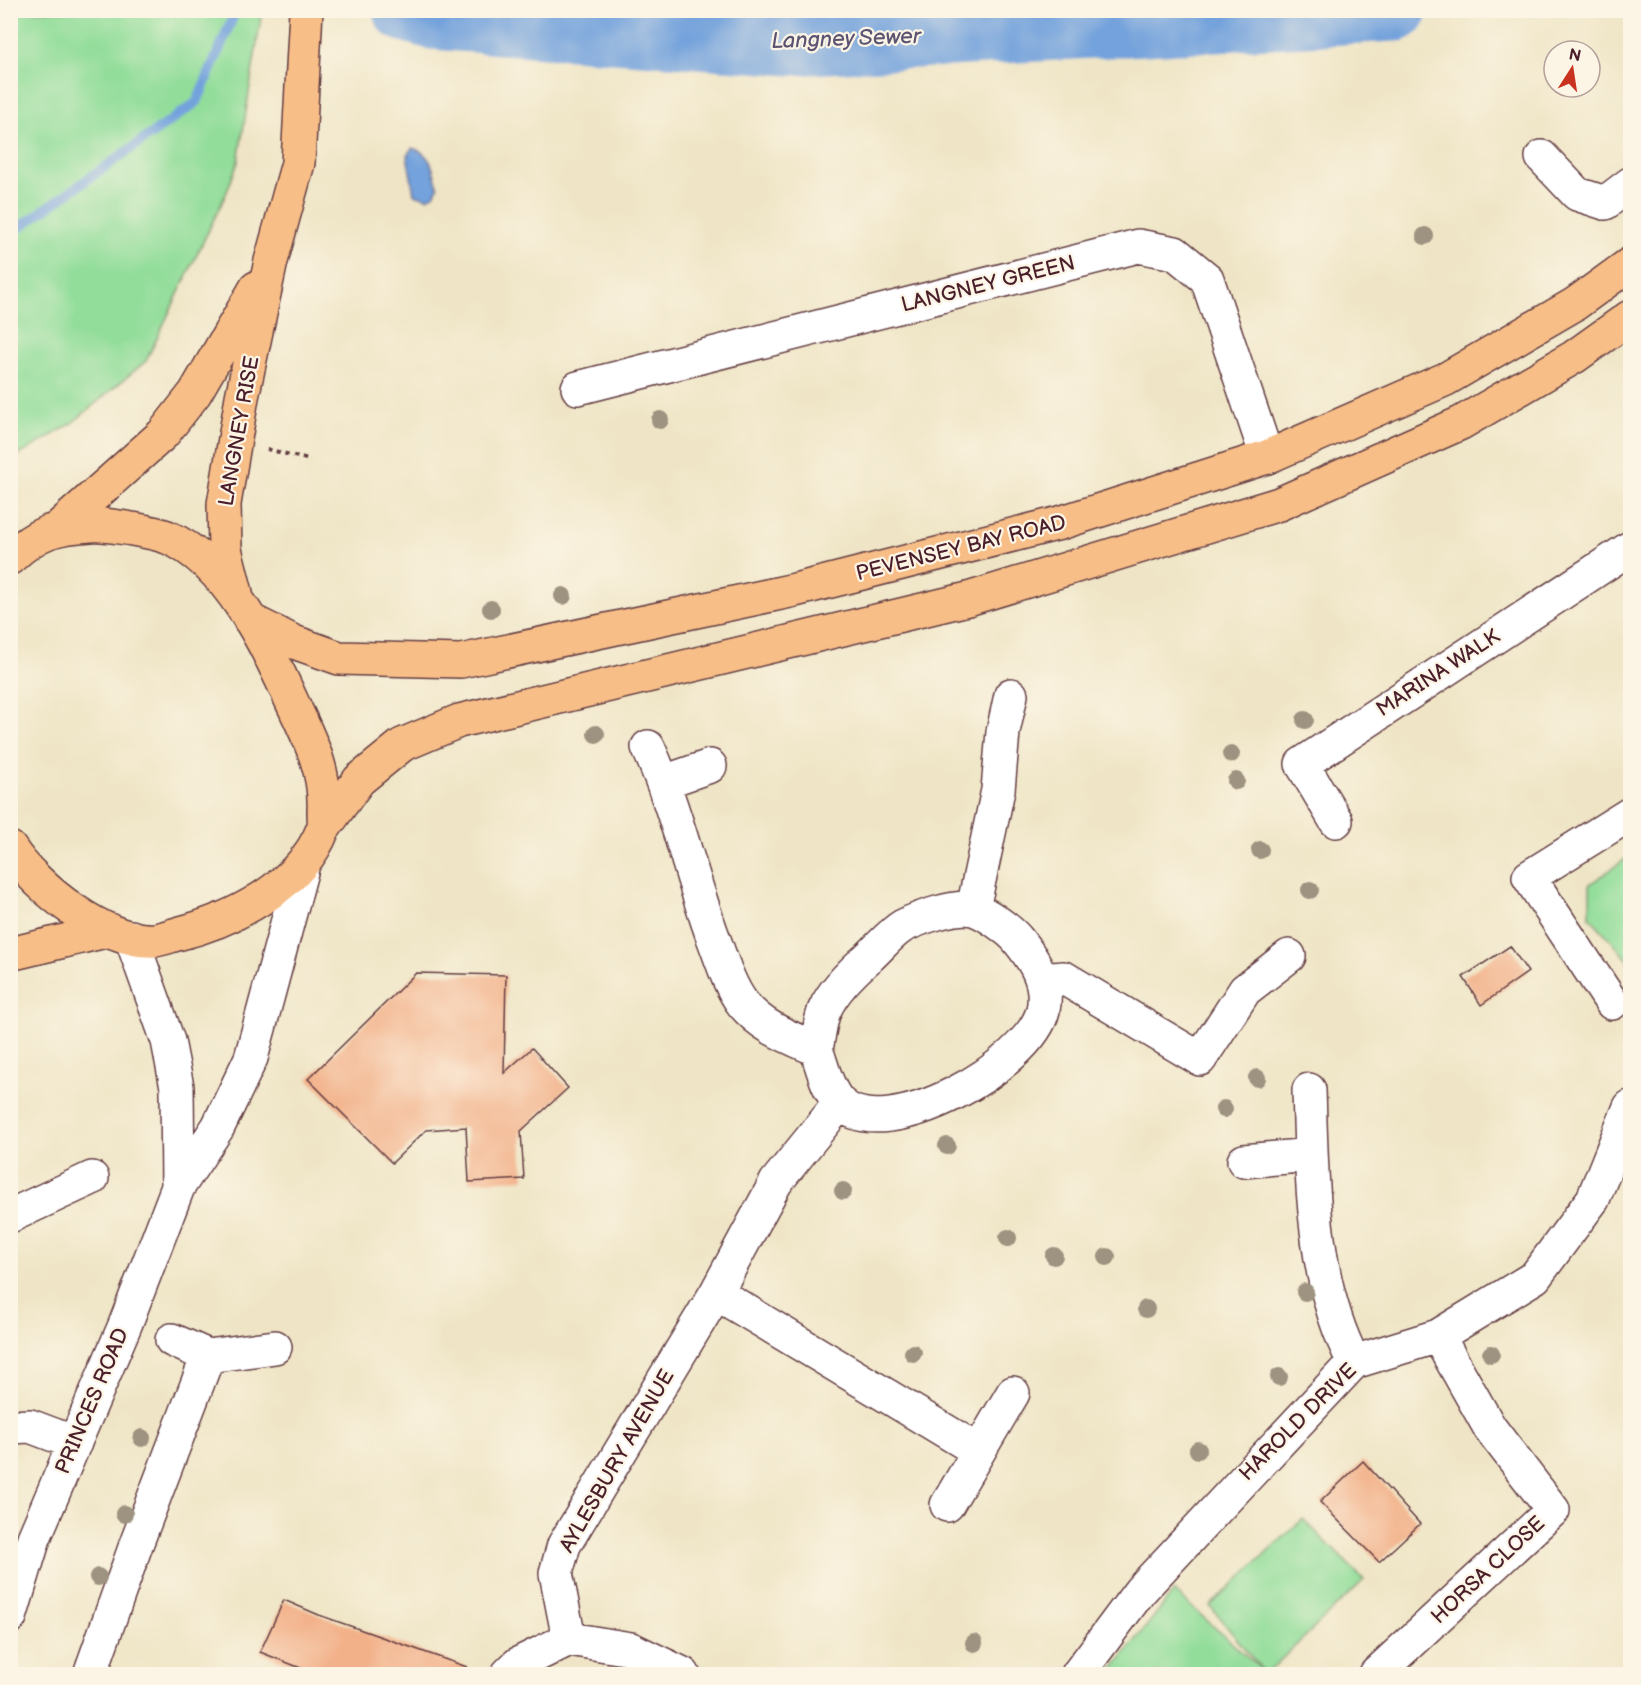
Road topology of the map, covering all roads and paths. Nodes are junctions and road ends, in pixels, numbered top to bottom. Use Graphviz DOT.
graph roads {
  1 [pos="306,10"];
  2 [pos="1542,157"];
  3 [pos="1630,184"];
  4 [pos="271,261"];
  5 [pos="1630,264"];
  6 [pos="1630,317"];
  7 [pos="578,388"];
  8 [pos="235,442"];
  9 [pos="1267,457"];
  10 [pos="310,460"];
  11 [pos="59,527"];
  12 [pos="1630,548"];
  13 [pos="10,558"];
  14 [pos="244,611"];
  15 [pos="1011,694"];
  16 [pos="648,747"];
  17 [pos="710,766"];
  18 [pos="664,782"];
  19 [pos="1630,814"];
  20 [pos="1336,821"];
  21 [pos="324,828"];
  22 [pos="10,848"];
  23 [pos="302,868"];
  24 [pos="973,909"];
  25 [pos="120,934"];
  26 [pos="10,954"];
  27 [pos="1289,956"];
  28 [pos="1042,980"];
  29 [pos="1612,1003"];
  30 [pos="816,1049"];
  31 [pos="1309,1090"];
  32 [pos="840,1103"];
  33 [pos="1629,1116"];
  34 [pos="1311,1155"];
  35 [pos="1244,1161"];
  36 [pos="92,1178"];
  37 [pos="178,1187"];
  38 [pos="10,1216"];
  39 [pos="716,1293"];
  40 [pos="1438,1336"];
  41 [pos="172,1340"];
  42 [pos="275,1347"];
  43 [pos="208,1356"];
  44 [pos="1354,1362"];
  45 [pos="1013,1393"];
  46 [pos="10,1427"];
  47 [pos="75,1443"];
  48 [pos="977,1450"];
  49 [pos="947,1505"];
  50 [pos="10,1617"];
  51 [pos="570,1639"];
  52 [pos="90,1674"];
  53 [pos="508,1674"];
  54 [pos="683,1674"];
  55 [pos="1078,1674"];
  56 [pos="1376,1674"];
  1 -- 4 [label="main road, LANGNEY RISE"];
  2 -- 3 [label="street"];
  4 -- 8 [label="main road, LANGNEY RISE"];
  4 -- 11 [label="main road, LANGNEY RISE"];
  5 -- 9 [label="main road, PEVENSEY BAY ROAD"];
  6 -- 21 [label="main road"];
  7 -- 9 [label="street, LANGNEY GREEN"];
  8 -- 10 [label="path"];
  8 -- 14 [label="main road, LANGNEY RISE"];
  9 -- 14 [label="main road, PEVENSEY BAY ROAD"];
  11 -- 13 [label="main road"];
  11 -- 14 [label="main road"];
  12 -- 20 [label="street, MARINA WALK"];
  14 -- 21 [label="main road"];
  15 -- 24 [label="street"];
  16 -- 18 [label="street"];
  17 -- 18 [label="street"];
  18 -- 30 [label="street"];
  19 -- 29 [label="street"];
  21 -- 23 [label="main road"];
  22 -- 25 [label="main road"];
  23 -- 25 [label="main road"];
  23 -- 37 [label="street, PRINCES ROAD"];
  24 -- 28 [label="street"];
  24 -- 30 [label="street"];
  25 -- 26 [label="main road"];
  25 -- 37 [label="street, PRINCES ROAD"];
  27 -- 28 [label="street"];
  28 -- 32 [label="street"];
  30 -- 32 [label="street"];
  31 -- 34 [label="street"];
  32 -- 39 [label="street, AYLESBURY AVENUE"];
  33 -- 40 [label="street, HAROLD DRIVE"];
  34 -- 35 [label="street"];
  34 -- 44 [label="street"];
  36 -- 38 [label="street"];
  37 -- 47 [label="street, PRINCES ROAD"];
  39 -- 48 [label="street"];
  39 -- 51 [label="street, AYLESBURY AVENUE"];
  40 -- 44 [label="street, HAROLD DRIVE"];
  40 -- 56 [label="street, HORSA CLOSE"];
  41 -- 43 [label="street"];
  42 -- 43 [label="street"];
  43 -- 52 [label="street"];
  44 -- 55 [label="street, HAROLD DRIVE"];
  45 -- 48 [label="street"];
  46 -- 47 [label="street"];
  47 -- 50 [label="street, PRINCES ROAD"];
  48 -- 49 [label="street"];
  51 -- 53 [label="street"];
  51 -- 54 [label="street"];
}
